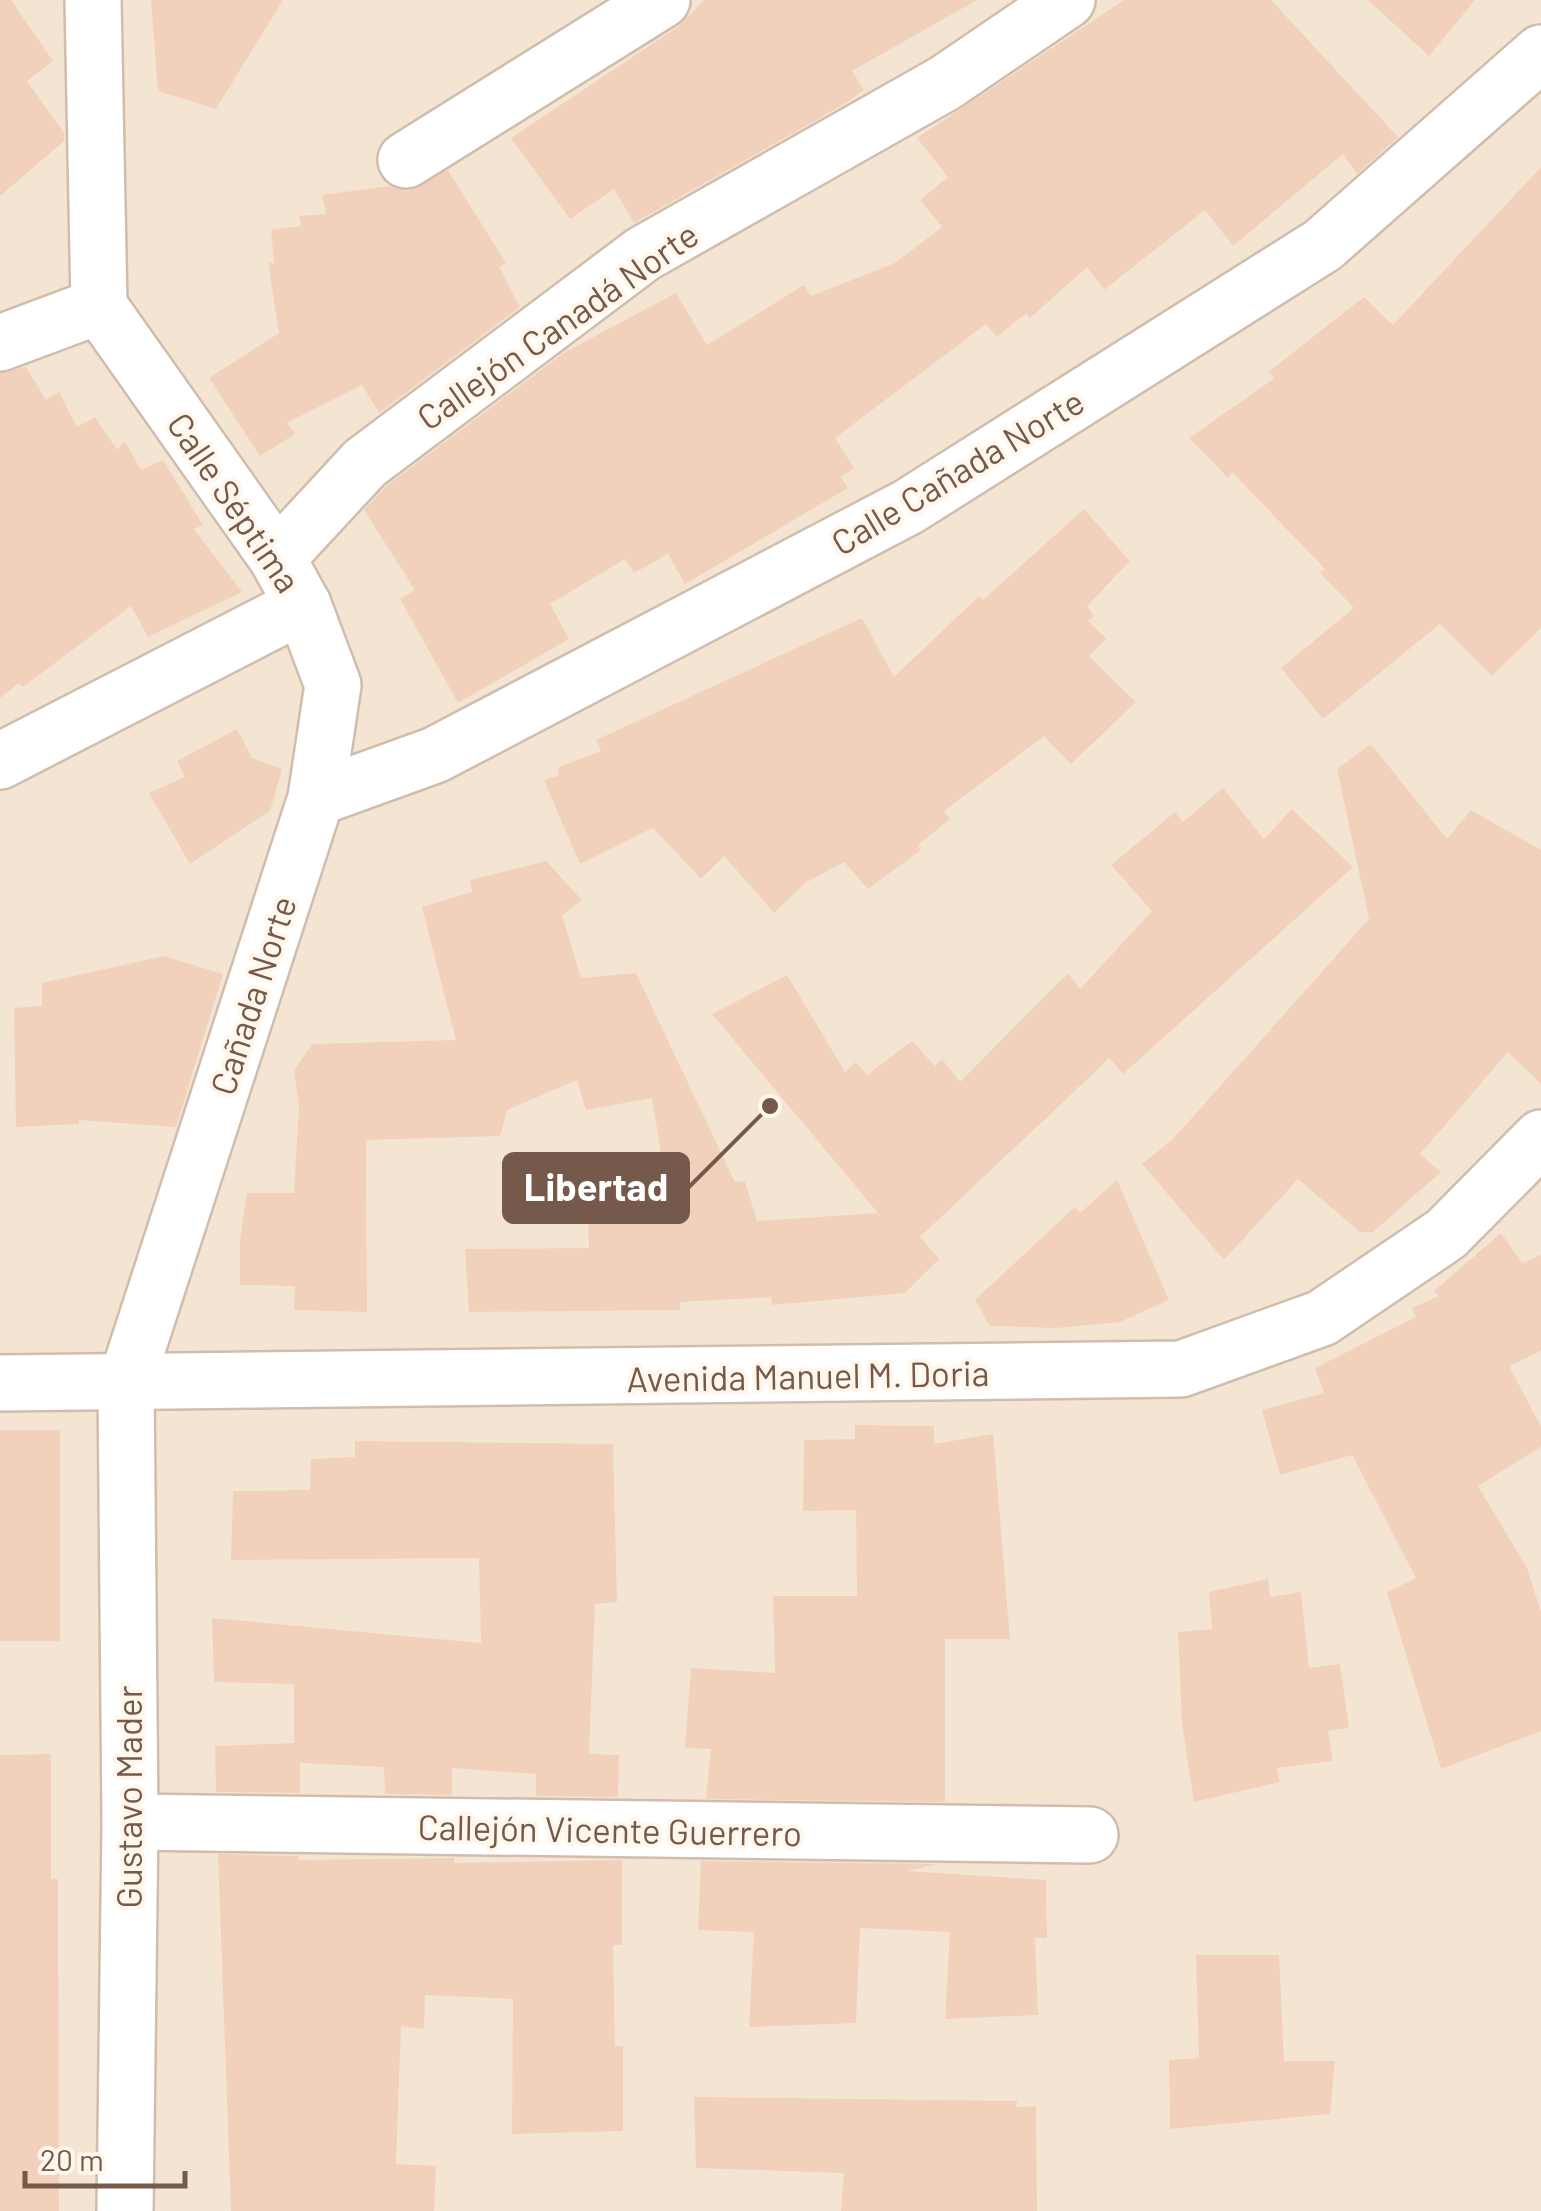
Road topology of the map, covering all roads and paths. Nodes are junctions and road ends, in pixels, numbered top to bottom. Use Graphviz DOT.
graph roads {
  1 [pos="93,0"];
  2 [pos="662,0"];
  3 [pos="1067,0"];
  4 [pos="1541,53"];
  5 [pos="406,160"];
  6 [pos="99,306"];
  7 [pos="0,343"];
  8 [pos="290,582"];
  9 [pos="0,761"];
  10 [pos="316,798"];
  11 [pos="1541,1138"];
  12 [pos="0,1383"];
  13 [pos="126,1383"];
  14 [pos="130,1822"];
  15 [pos="1090,1835"];
  16 [pos="125,2211"];
  1 -- 6 [label="street"];
  2 -- 5 [label="street"];
  3 -- 8 [label="street, Callejón Canadá Norte"];
  4 -- 10 [label="street, Calle Cañada Norte"];
  6 -- 7 [label="street"];
  6 -- 8 [label="street, Calle Séptima"];
  8 -- 9 [label="street, Calle Séptima"];
  8 -- 10 [label="street, Cañada Norte"];
  10 -- 13 [label="street, Cañada Norte"];
  11 -- 13 [label="street, Avenida Manuel M. Doria"];
  12 -- 13 [label="street, Avenida Manuel M. Doria"];
  13 -- 14 [label="street, Gustavo Mader"];
  14 -- 15 [label="street, Callejón Vicente Guerrero"];
  14 -- 16 [label="street, Gustavo Mader"];
}
